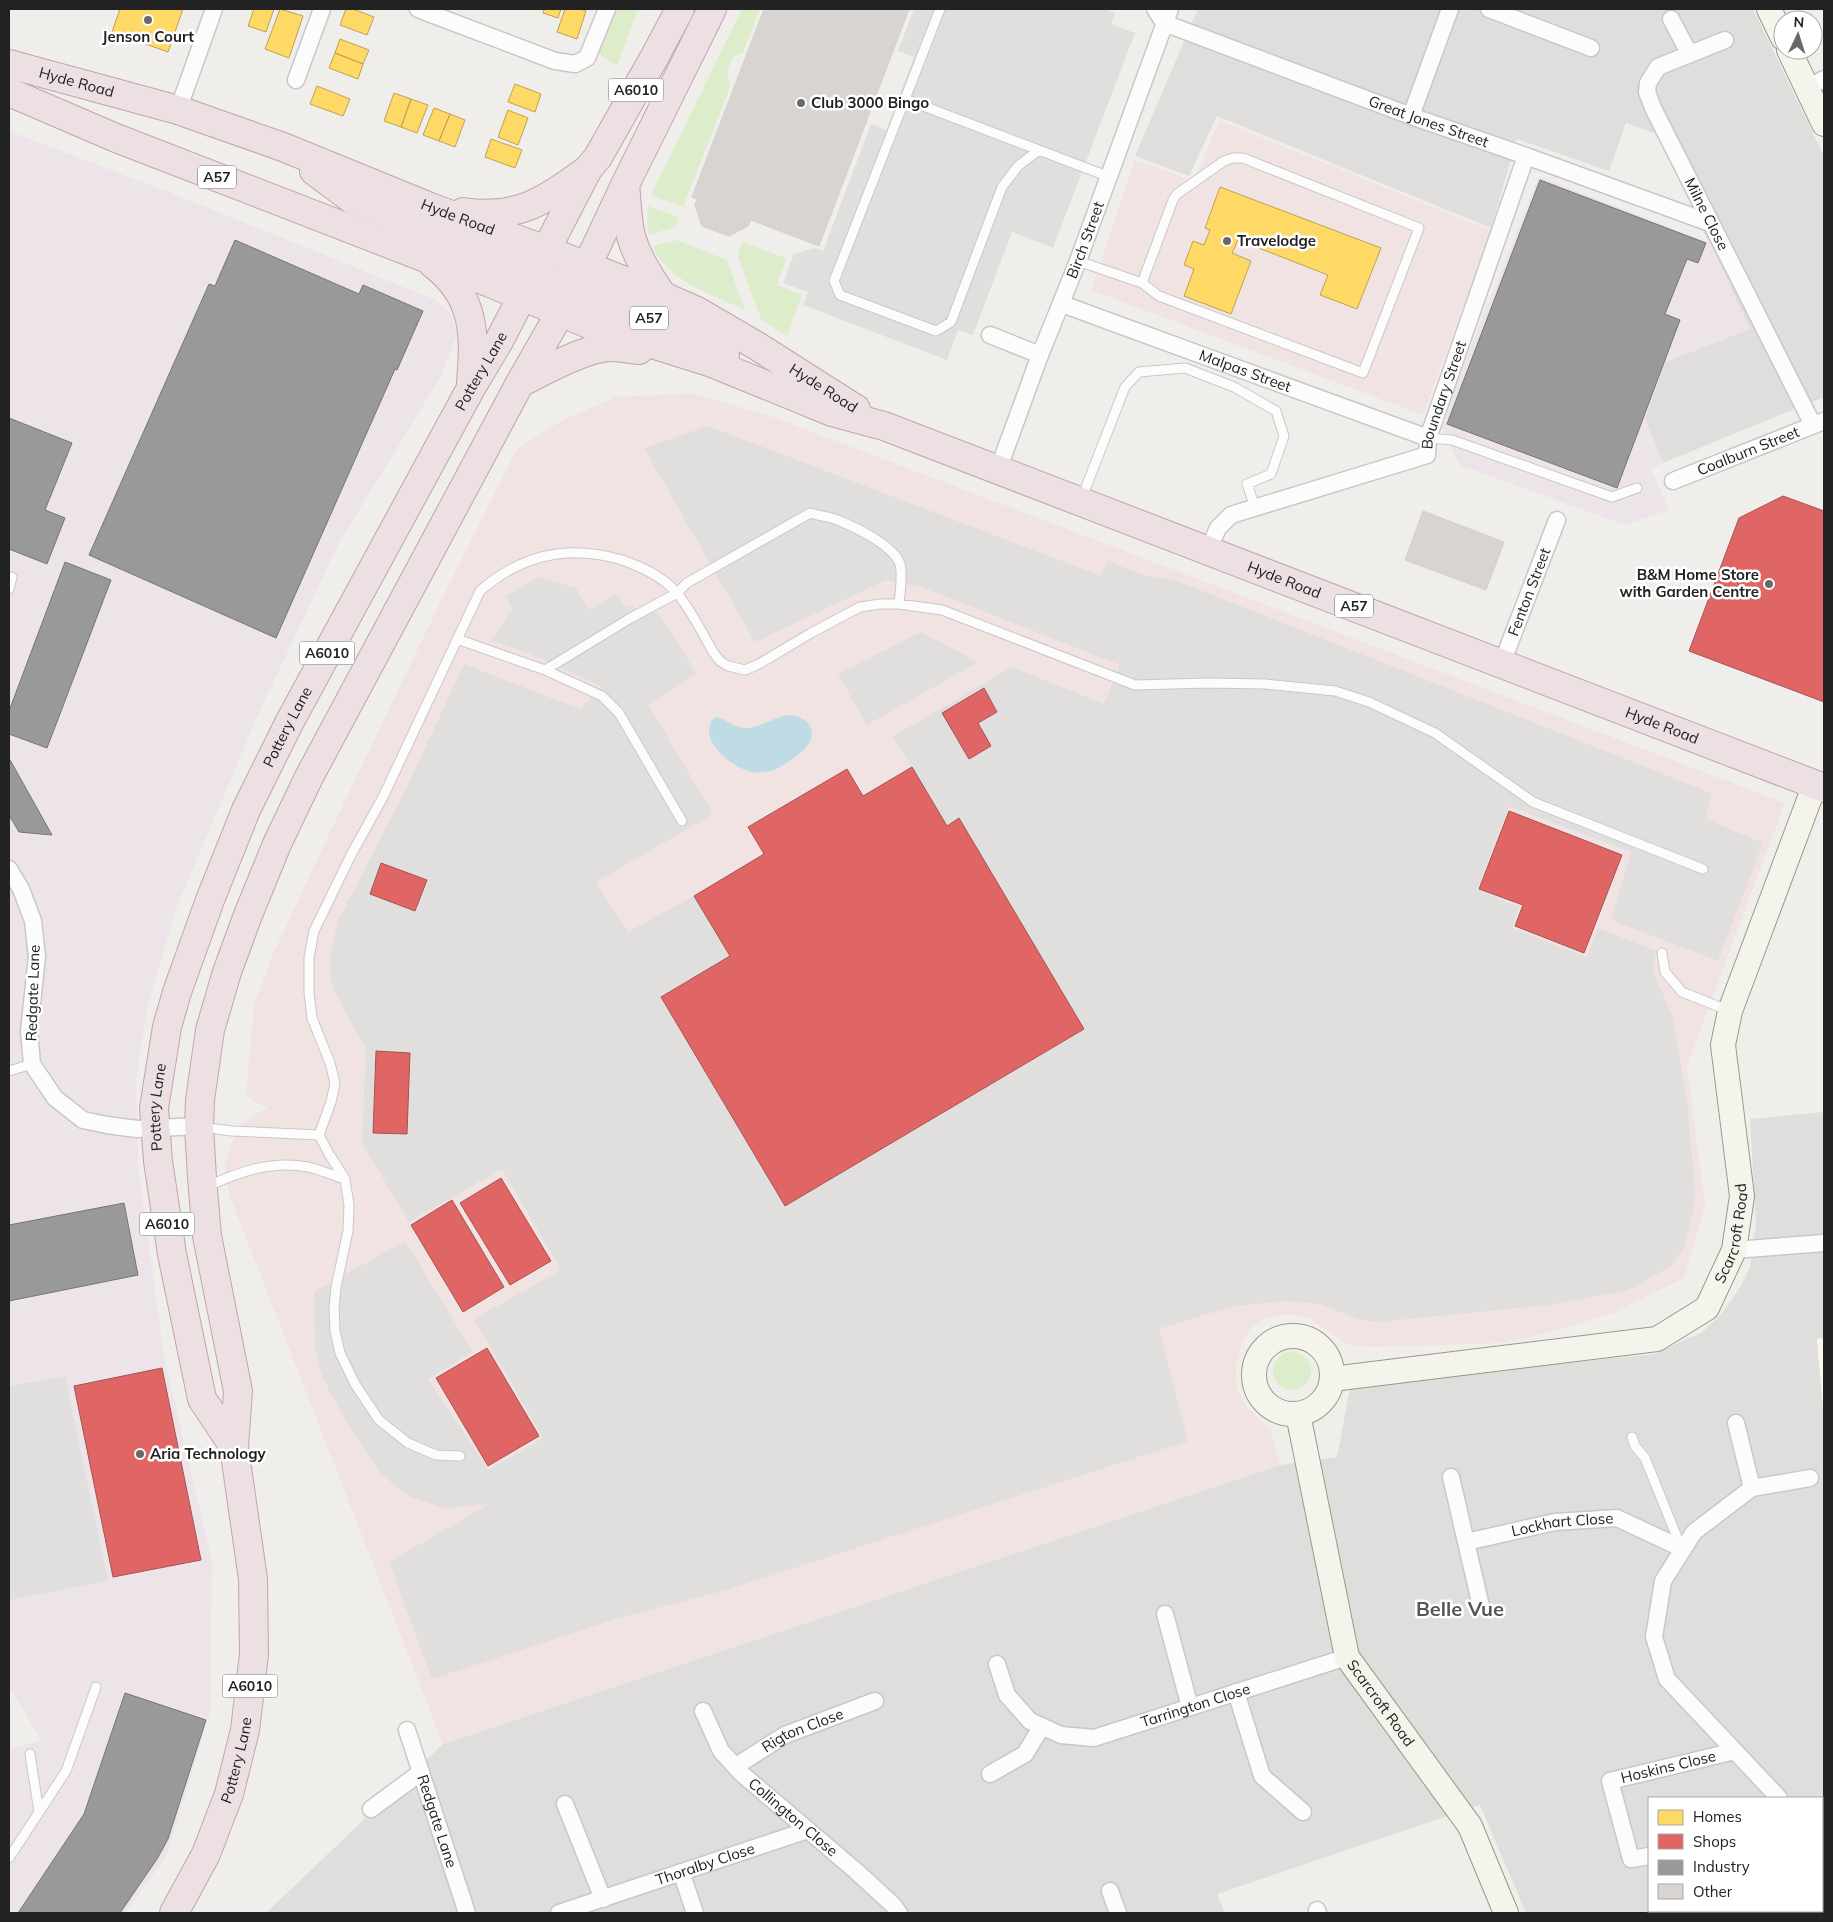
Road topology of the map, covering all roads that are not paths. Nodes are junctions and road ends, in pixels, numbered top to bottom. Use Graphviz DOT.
graph roads {
  1 [pos="214,9"];
  2 [pos="322,9"];
  3 [pos="418,9"];
  4 [pos="607,9"];
  5 [pos="680,9"];
  6 [pos="712,9"];
  7 [pos="940,9"];
  8 [pos="1450,9"];
  9 [pos="1489,9"];
  10 [pos="1163,13"];
  11 [pos="1671,19"];
  12 [pos="1725,40"];
  13 [pos="1591,48"];
  14 [pos="1689,53"];
  15 [pos="1797,60"];
  16 [pos="9,64"];
  17 [pos="296,80"];
  18 [pos="1815,84"];
  19 [pos="9,92"];
  20 [pos="905,99"];
  21 [pos="178,110"];
  22 [pos="1410,116"];
  23 [pos="1824,124"];
  24 [pos="283,147"];
  25 [pos="1039,150"];
  26 [pos="1526,156"];
  27 [pos="588,169"];
  28 [pos="1107,176"];
  29 [pos="625,185"];
  30 [pos="430,206"];
  31 [pos="1710,223"];
  32 [pos="426,259"];
  33 [pos="1078,260"];
  34 [pos="587,266"];
  35 [pos="534,273"];
  36 [pos="1142,283"];
  37 [pos="574,290"];
  38 [pos="663,296"];
  39 [pos="1062,304"];
  40 [pos="560,313"];
  41 [pos="990,336"];
  42 [pos="1040,355"];
  43 [pos="712,364"];
  44 [pos="520,383"];
  45 [pos="761,384"];
  46 [pos="471,388"];
  47 [pos="1819,423"];
  48 [pos="884,426"];
  49 [pos="1428,438"];
  50 [pos="998,470"];
  51 [pos="1673,481"];
  52 [pos="1637,488"];
  53 [pos="1080,502"];
  54 [pos="1255,507"];
  55 [pos="1556,520"];
  56 [pos="1208,551"];
  57 [pos="12,577"];
  58 [pos="9,589"];
  59 [pos="677,593"];
  60 [pos="899,604"];
  61 [pos="457,639"];
  62 [pos="1502,663"];
  63 [pos="545,670"];
  64 [pos="1820,786"];
  65 [pos="682,821"];
  66 [pos="9,868"];
  67 [pos="1703,869"];
  68 [pos="1662,953"];
  69 [pos="1730,1011"];
  70 [pos="32,1064"];
  71 [pos="9,1071"];
  72 [pos="198,1126"];
  73 [pos="155,1128"];
  74 [pos="319,1135"];
  75 [pos="345,1179"];
  76 [pos="202,1188"];
  77 [pos="1824,1243"];
  78 [pos="1734,1250"];
  79 [pos="1332,1379"];
  80 [pos="1298,1414"];
  81 [pos="1736,1423"];
  82 [pos="1632,1436"];
  83 [pos="234,1446"];
  84 [pos="460,1456"];
  85 [pos="1451,1477"];
  86 [pos="1810,1478"];
  87 [pos="1752,1488"];
  88 [pos="1466,1542"];
  89 [pos="1682,1549"];
  90 [pos="1481,1606"];
  91 [pos="1165,1614"];
  92 [pos="1347,1656"];
  93 [pos="997,1664"];
  94 [pos="96,1688"];
  95 [pos="1236,1692"];
  96 [pos="875,1701"];
  97 [pos="1190,1707"];
  98 [pos="703,1711"];
  99 [pos="1042,1726"];
  100 [pos="407,1730"];
  101 [pos="1735,1752"];
  102 [pos="30,1754"];
  103 [pos="736,1766"];
  104 [pos="421,1772"];
  105 [pos="990,1774"];
  106 [pos="1778,1797"];
  107 [pos="565,1804"];
  108 [pos="371,1809"];
  109 [pos="39,1812"];
  110 [pos="1303,1812"];
  111 [pos="808,1830"];
  112 [pos="1648,1856"];
  113 [pos="9,1858"];
  114 [pos="681,1872"];
  115 [pos="1110,1891"];
  116 [pos="603,1898"];
  117 [pos="174,1913"];
  118 [pos="467,1913"];
  119 [pos="559,1913"];
  120 [pos="695,1913"];
  121 [pos="898,1913"];
  122 [pos="1118,1913"];
  123 [pos="1506,1913"];
  1 -- 21 [label="street"];
  2 -- 17 [label="street"];
  3 -- 4 [label="street"];
  5 -- 27 [label="highway, Pottery Lane / A6010"];
  6 -- 29 [label="highway, Pottery Lane / A6010"];
  7 -- 20 [label="lane"];
  8 -- 22 [label="street"];
  9 -- 13 [label="street"];
  10 -- 22 [label="street, Great Jones Street"];
  10 -- 28 [label="street, Birch Street"];
  11 -- 14 [label="street"];
  12 -- 14 [label="street, Milne Close"];
  14 -- 31 [label="street, Milne Close"];
  15 -- 18 [label="street"];
  16 -- 21 [label="highway, Hyde Road / A57"];
  18 -- 23 [label="street"];
  19 -- 32 [label="highway, Hyde Road / A57"];
  20 -- 25 [label="lane"];
  20 -- 25 [label="lane"];
  21 -- 24 [label="highway, Hyde Road / A57"];
  22 -- 26 [label="street, Great Jones Street"];
  24 -- 30 [label="highway, Hyde Road / A57"];
  24 -- 35 [label="highway, A57"];
  25 -- 28 [label="lane"];
  26 -- 31 [label="street, Great Jones Street"];
  26 -- 49 [label="street, Boundary Street"];
  27 -- 30 [label="highway, A57"];
  27 -- 35 [label="highway, Pottery Lane / A6010"];
  28 -- 33 [label="street, Birch Street"];
  29 -- 34 [label="highway, Pottery Lane / A6010"];
  29 -- 38 [label="highway"];
  30 -- 35 [label="highway, Hyde Road / A57"];
  31 -- 47 [label="street, Milne Close"];
  32 -- 35 [label="highway, Hyde Road / A57"];
  32 -- 46 [label="highway"];
  33 -- 36 [label="lane"];
  33 -- 39 [label="street, Birch Street"];
  34 -- 35 [label="highway, Hyde Road / A57"];
  34 -- 37 [label="highway, Pottery Lane / A6010"];
  34 -- 38 [label="highway, Hyde Road / A57"];
  35 -- 37 [label="highway, A57"];
  35 -- 40 [label="highway, A57"];
  35 -- 46 [label="highway, Pottery Lane / A6010"];
  36 -- 36 [label="lane"];
  37 -- 40 [label="highway, Pottery Lane / A6010"];
  37 -- 45 [label="highway, A57"];
  38 -- 48 [label="highway, Hyde Road / A57"];
  39 -- 42 [label="street, Birch Street"];
  39 -- 49 [label="street, Malpas Street"];
  40 -- 43 [label="highway, Hyde Road / A57"];
  40 -- 44 [label="highway, Pottery Lane / A6010"];
  41 -- 42 [label="street"];
  42 -- 50 [label="street, Birch Street"];
  43 -- 44 [label="highway, A57"];
  43 -- 45 [label="highway, Hyde Road / A57"];
  44 -- 72 [label="highway, Pottery Lane / A6010"];
  45 -- 48 [label="highway, Hyde Road / A57"];
  46 -- 73 [label="highway, Pottery Lane / A6010"];
  47 -- 51 [label="street, Coalburn Street"];
  48 -- 50 [label="highway, Hyde Road / A57"];
  49 -- 52 [label="lane"];
  49 -- 54 [label="street, Boundary Street"];
  50 -- 53 [label="highway, Hyde Road / A57"];
  53 -- 54 [label="lane"];
  53 -- 56 [label="highway, Hyde Road / A57"];
  54 -- 56 [label="street, Boundary Street"];
  55 -- 62 [label="street, Fenton Street"];
  56 -- 62 [label="highway, Hyde Road / A57"];
  57 -- 58 [label="lane"];
  59 -- 60 [label="lane"];
  59 -- 60 [label="lane"];
  59 -- 61 [label="lane"];
  59 -- 63 [label="lane"];
  60 -- 67 [label="lane"];
  61 -- 63 [label="lane"];
  61 -- 74 [label="lane"];
  62 -- 64 [label="highway, Hyde Road / A57"];
  63 -- 65 [label="lane"];
  64 -- 69 [label="street, Scarcroft Road"];
  66 -- 70 [label="street, Redgate Lane"];
  68 -- 69 [label="lane"];
  69 -- 78 [label="street, Scarcroft Road"];
  70 -- 71 [label="lane"];
  70 -- 73 [label="street, Redgate Lane"];
  72 -- 73 [label="street, Redgate Lane"];
  72 -- 74 [label="lane"];
  72 -- 76 [label="highway, Pottery Lane / A6010"];
  73 -- 83 [label="highway, Pottery Lane / A6010"];
  74 -- 75 [label="lane"];
  75 -- 76 [label="lane"];
  75 -- 84 [label="lane"];
  76 -- 83 [label="highway, Pottery Lane / A6010"];
  77 -- 78 [label="street"];
  78 -- 79 [label="street, Scarcroft Road"];
  79 -- 80 [label="street"];
  79 -- 80 [label="street"];
  80 -- 92 [label="street, Scarcroft Road"];
  81 -- 87 [label="street"];
  82 -- 89 [label="lane"];
  83 -- 117 [label="highway, Pottery Lane / A6010"];
  85 -- 88 [label="street"];
  86 -- 87 [label="street"];
  87 -- 89 [label="street"];
  88 -- 89 [label="street, Lockhart Close"];
  88 -- 90 [label="street"];
  89 -- 101 [label="street"];
  91 -- 97 [label="street"];
  92 -- 95 [label="street, Tarrington Close"];
  92 -- 123 [label="street, Scarcroft Road"];
  93 -- 99 [label="street, Tarrington Close"];
  94 -- 109 [label="lane"];
  95 -- 97 [label="street, Tarrington Close"];
  95 -- 110 [label="street"];
  96 -- 103 [label="street, Rigton Close"];
  97 -- 99 [label="street, Tarrington Close"];
  98 -- 103 [label="street, Collington Close"];
  99 -- 105 [label="street"];
  100 -- 104 [label="street, Redgate Lane"];
  101 -- 106 [label="street"];
  101 -- 112 [label="street, Hoskins Close"];
  102 -- 109 [label="lane"];
  103 -- 111 [label="street, Collington Close"];
  104 -- 108 [label="street"];
  104 -- 118 [label="street, Redgate Lane"];
  107 -- 116 [label="street"];
  109 -- 113 [label="lane"];
  111 -- 114 [label="street, Thoralby Close"];
  111 -- 121 [label="street, Collington Close"];
  114 -- 116 [label="street, Thoralby Close"];
  114 -- 120 [label="street"];
  115 -- 122 [label="street"];
  116 -- 119 [label="street, Thoralby Close"];
}
